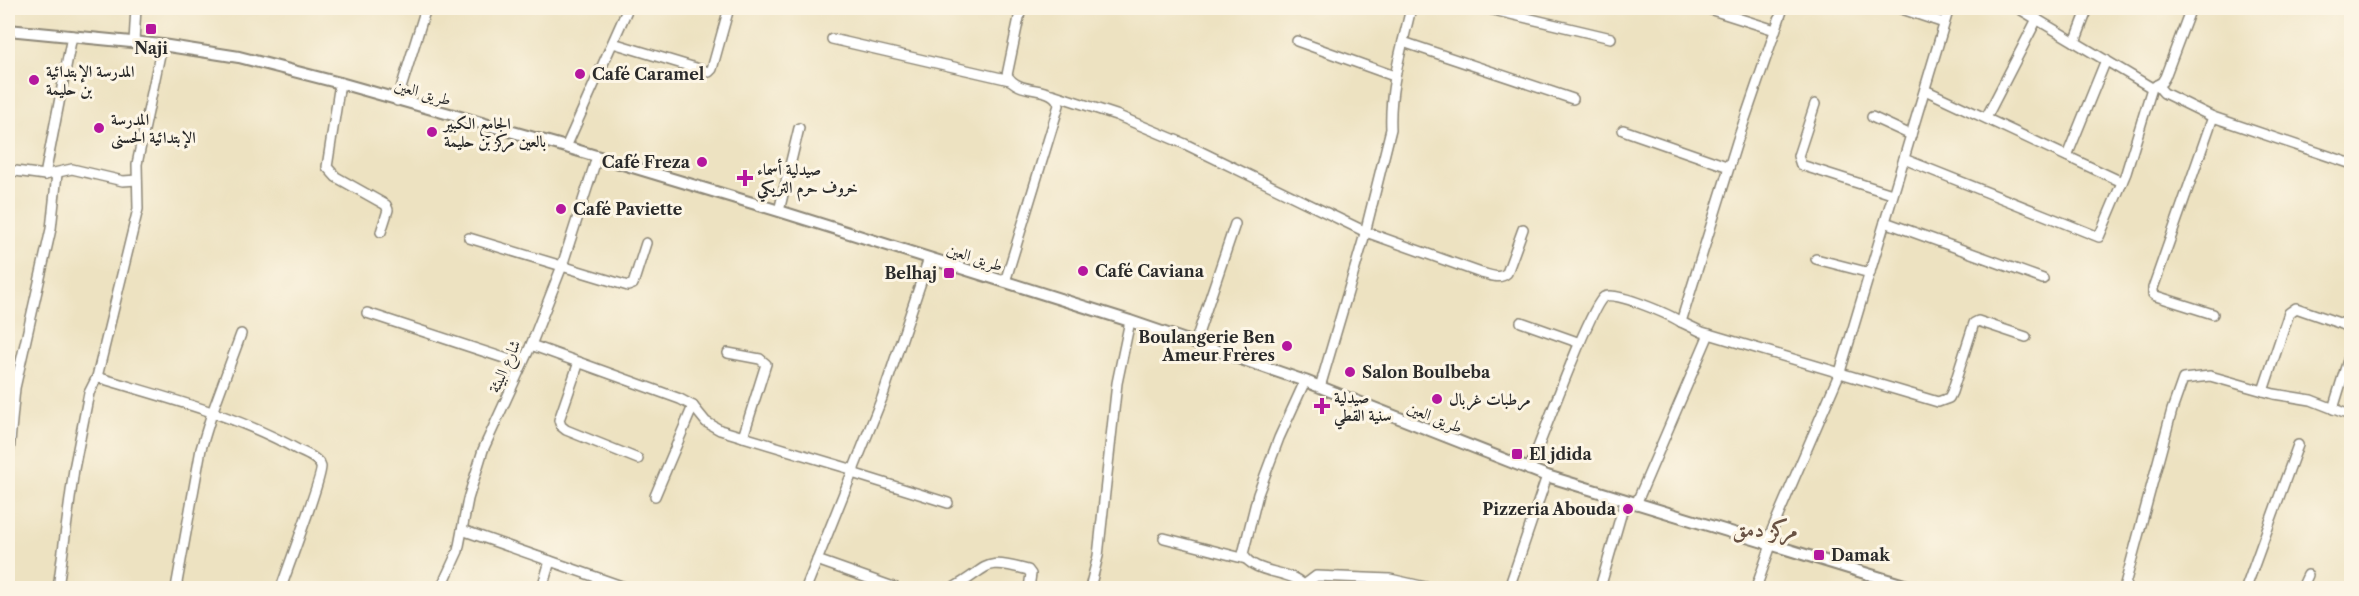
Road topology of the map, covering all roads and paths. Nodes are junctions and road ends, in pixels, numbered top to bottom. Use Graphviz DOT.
graph roads {
  1 [pos="136,8"];
  2 [pos="426,8"];
  3 [pos="628,8"];
  4 [pos="729,8"];
  5 [pos="1021,8"];
  6 [pos="1411,8"];
  7 [pos="1485,8"];
  8 [pos="1706,8"];
  9 [pos="1783,8"];
  10 [pos="1899,8"];
  11 [pos="1949,8"];
  12 [pos="2018,8"];
  13 [pos="2088,8"];
  14 [pos="2191,8"];
  15 [pos="2037,19"];
  16 [pos="1944,23"];
  17 [pos="8,30"];
  18 [pos="1775,30"];
  19 [pos="72,36"];
  20 [pos="1611,38"];
  21 [pos="832,39"];
  22 [pos="1297,41"];
  23 [pos="134,42"];
  24 [pos="1403,42"];
  25 [pos="2075,42"];
  26 [pos="613,43"];
  27 [pos="162,45"];
  28 [pos="2106,60"];
  29 [pos="1394,76"];
  30 [pos="1010,80"];
  31 [pos="340,83"];
  32 [pos="2155,86"];
  33 [pos="1925,90"];
  34 [pos="1052,94"];
  35 [pos="1573,99"];
  36 [pos="397,100"];
  37 [pos="1815,104"];
  38 [pos="1872,117"];
  39 [pos="2213,117"];
  40 [pos="1986,118"];
  41 [pos="799,128"];
  42 [pos="1623,130"];
  43 [pos="1911,135"];
  44 [pos="566,147"];
  45 [pos="2067,156"];
  46 [pos="597,157"];
  47 [pos="1904,159"];
  48 [pos="2352,164"];
  49 [pos="1730,167"];
  50 [pos="8,170"];
  51 [pos="57,174"];
  52 [pos="45,175"];
  53 [pos="137,180"];
  54 [pos="2122,182"];
  55 [pos="1892,194"];
  56 [pos="779,211"];
  57 [pos="1885,222"];
  58 [pos="1235,224"];
  59 [pos="1523,229"];
  60 [pos="381,232"];
  61 [pos="1366,232"];
  62 [pos="470,238"];
  63 [pos="646,243"];
  64 [pos="929,258"];
  65 [pos="1816,259"];
  66 [pos="562,266"];
  67 [pos="1870,273"];
  68 [pos="2043,279"];
  69 [pos="1005,282"];
  70 [pos="367,313"];
  71 [pos="2213,314"];
  72 [pos="1130,321"];
  73 [pos="1521,322"];
  74 [pos="1681,322"];
  75 [pos="2352,329"];
  76 [pos="241,334"];
  77 [pos="1709,334"];
  78 [pos="2026,337"];
  79 [pos="1195,343"];
  80 [pos="1580,343"];
  81 [pos="531,345"];
  82 [pos="2352,347"];
  83 [pos="728,353"];
  84 [pos="579,362"];
  85 [pos="522,364"];
  86 [pos="1840,372"];
  87 [pos="97,377"];
  88 [pos="1305,381"];
  89 [pos="1320,387"];
  90 [pos="2263,391"];
  91 [pos="693,406"];
  92 [pos="2332,409"];
  93 [pos="212,412"];
  94 [pos="2352,416"];
  95 [pos="743,437"];
  96 [pos="2298,445"];
  97 [pos="638,459"];
  98 [pos="8,463"];
  99 [pos="1529,470"];
  100 [pos="853,471"];
  101 [pos="1547,476"];
  102 [pos="655,496"];
  103 [pos="1625,501"];
  104 [pos="948,503"];
  105 [pos="1636,504"];
  106 [pos="462,530"];
  107 [pos="1164,538"];
  108 [pos="1768,544"];
  109 [pos="1245,559"];
  110 [pos="817,560"];
  111 [pos="550,561"];
  112 [pos="2308,575"];
  113 [pos="1304,587"];
  114 [pos="58,588"];
  115 [pos="176,588"];
  116 [pos="281,588"];
  117 [pos="441,588"];
  118 [pos="542,588"];
  119 [pos="627,588"];
  120 [pos="806,588"];
  121 [pos="896,588"];
  122 [pos="953,588"];
  123 [pos="1029,588"];
  124 [pos="1089,588"];
  125 [pos="1430,588"];
  126 [pos="1509,588"];
  127 [pos="1600,588"];
  128 [pos="1756,588"];
  129 [pos="1914,588"];
  130 [pos="2124,588"];
  131 [pos="2246,588"];
  132 [pos="2302,588"];
  1 -- 23 [label="street"];
  2 -- 36 [label="street"];
  3 -- 26 [label="street"];
  4 -- 26 [label="street"];
  5 -- 30 [label="street"];
  6 -- 24 [label="street"];
  7 -- 20 [label="street"];
  8 -- 18 [label="street"];
  9 -- 18 [label="street"];
  10 -- 16 [label="street"];
  11 -- 16 [label="street"];
  12 -- 15 [label="street"];
  13 -- 25 [label="street"];
  14 -- 32 [label="street"];
  15 -- 25 [label="street"];
  15 -- 40 [label="street"];
  16 -- 33 [label="street"];
  17 -- 19 [label="main road, طريق العين"];
  18 -- 49 [label="street"];
  19 -- 23 [label="main road, طريق العين"];
  19 -- 52 [label="street"];
  21 -- 30 [label="street"];
  22 -- 29 [label="street"];
  23 -- 27 [label="main road, طريق العين"];
  24 -- 29 [label="street"];
  24 -- 35 [label="street"];
  25 -- 28 [label="street"];
  26 -- 44 [label="street"];
  27 -- 31 [label="main road, طريق العين"];
  27 -- 53 [label="street"];
  28 -- 32 [label="street"];
  28 -- 45 [label="street"];
  29 -- 61 [label="street"];
  30 -- 34 [label="street"];
  31 -- 36 [label="main road, طريق العين"];
  31 -- 60 [label="street"];
  32 -- 39 [label="street"];
  32 -- 54 [label="street"];
  33 -- 40 [label="street"];
  33 -- 43 [label="street"];
  34 -- 61 [label="street"];
  34 -- 69 [label="street"];
  36 -- 44 [label="main road, طريق العين"];
  37 -- 55 [label="street"];
  38 -- 43 [label="street"];
  39 -- 48 [label="street"];
  39 -- 71 [label="street"];
  40 -- 45 [label="street"];
  41 -- 56 [label="street"];
  42 -- 49 [label="street"];
  43 -- 47 [label="street"];
  44 -- 46 [label="main road, طريق العين"];
  45 -- 54 [label="street"];
  46 -- 56 [label="main road, طريق العين"];
  46 -- 66 [label="street, شارع البيئة"];
  47 -- 54 [label="street"];
  47 -- 55 [label="street"];
  49 -- 74 [label="street"];
  50 -- 52 [label="street"];
  51 -- 52 [label="street"];
  51 -- 53 [label="street"];
  51 -- 98 [label="street"];
  53 -- 87 [label="street"];
  55 -- 57 [label="street"];
  56 -- 64 [label="main road, طريق العين"];
  57 -- 67 [label="street"];
  57 -- 68 [label="street"];
  58 -- 79 [label="street"];
  59 -- 61 [label="street"];
  61 -- 89 [label="street"];
  62 -- 66 [label="street"];
  63 -- 66 [label="street"];
  64 -- 69 [label="main road, طريق العين"];
  64 -- 100 [label="street"];
  65 -- 67 [label="street"];
  66 -- 81 [label="street, شارع البيئة"];
  67 -- 86 [label="street"];
  69 -- 72 [label="main road, طريق العين"];
  70 -- 85 [label="street"];
  72 -- 79 [label="main road, طريق العين"];
  72 -- 124 [label="street"];
  73 -- 80 [label="street"];
  74 -- 77 [label="street"];
  74 -- 80 [label="street"];
  75 -- 90 [label="street"];
  76 -- 93 [label="street"];
  77 -- 86 [label="street"];
  77 -- 105 [label="street"];
  78 -- 86 [label="street"];
  79 -- 88 [label="main road, طريق العين"];
  80 -- 99 [label="street"];
  81 -- 84 [label="street"];
  81 -- 85 [label="street, شارع البيئة"];
  82 -- 92 [label="street"];
  83 -- 95 [label="street"];
  84 -- 91 [label="street"];
  84 -- 97 [label="street"];
  85 -- 106 [label="street, شارع البيئة"];
  86 -- 108 [label="street"];
  87 -- 93 [label="street"];
  87 -- 114 [label="street"];
  88 -- 89 [label="main road, طريق العين"];
  88 -- 109 [label="street"];
  89 -- 99 [label="main road, طريق العين"];
  90 -- 92 [label="street"];
  90 -- 130 [label="street"];
  91 -- 95 [label="street"];
  91 -- 102 [label="street"];
  92 -- 94 [label="street"];
  93 -- 115 [label="street"];
  93 -- 116 [label="street"];
  95 -- 100 [label="street"];
  96 -- 131 [label="street"];
  99 -- 101 [label="main road, طريق العين"];
  100 -- 104 [label="street"];
  100 -- 110 [label="street"];
  101 -- 103 [label="main road, طريق العين"];
  101 -- 126 [label="street"];
  103 -- 105 [label="main road, طريق العين"];
  103 -- 127 [label="street"];
  105 -- 108 [label="main road, طريق العين"];
  106 -- 111 [label="street"];
  106 -- 117 [label="street, شارع البيئة"];
  107 -- 109 [label="street"];
  108 -- 128 [label="street"];
  108 -- 129 [label="main road, طريق العين"];
  109 -- 113 [label="street"];
  110 -- 120 [label="street"];
  110 -- 121 [label="street"];
  111 -- 118 [label="street"];
  111 -- 119 [label="street"];
  112 -- 132 [label="street"];
  113 -- 125 [label="street"];
  122 -- 123 [label="street"];
}
